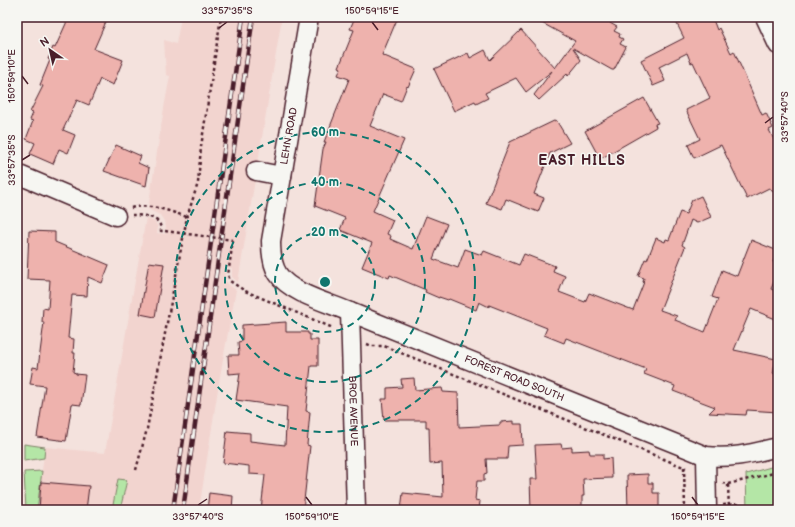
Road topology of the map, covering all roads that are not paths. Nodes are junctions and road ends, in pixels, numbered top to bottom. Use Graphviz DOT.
graph roads {
  1 [pos="309,17"];
  2 [pos="765,17"];
  3 [pos="778,45"];
  4 [pos="256,171"];
  5 [pos="17,174"];
  6 [pos="282,176"];
  7 [pos="116,216"];
  8 [pos="272,255"];
  9 [pos="350,312"];
  10 [pos="778,447"];
  11 [pos="706,456"];
  12 [pos="714,507"];
  13 [pos="356,510"];
  1 -- 6 [label="street, LEHN ROAD"];
  2 -- 3 [label="street"];
  4 -- 6 [label="street"];
  5 -- 7 [label="street"];
  6 -- 8 [label="street, LEHN ROAD"];
  8 -- 9 [label="street, FOREST ROAD SOUTH"];
  9 -- 11 [label="street, FOREST ROAD SOUTH"];
  9 -- 13 [label="street, BROE AVENUE"];
  10 -- 11 [label="street, FOREST ROAD SOUTH"];
  11 -- 12 [label="street"];
}
